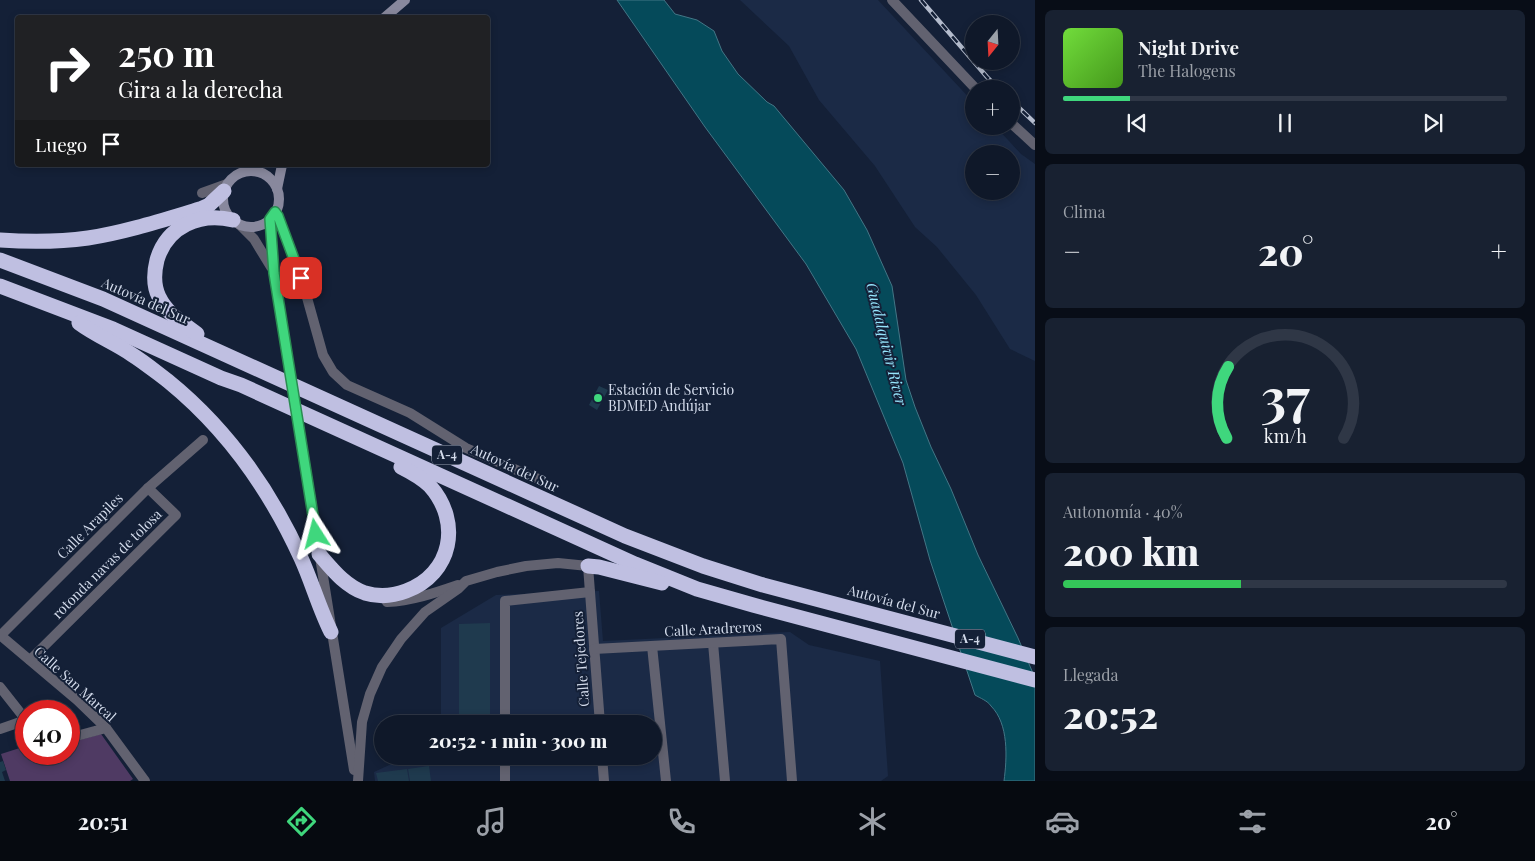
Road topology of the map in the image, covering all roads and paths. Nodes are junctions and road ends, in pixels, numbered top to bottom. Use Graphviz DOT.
graph roads {
  1 [pos="405,0"];
  2 [pos="892,0"];
  3 [pos="388,15"];
  4 [pos="968,80"];
  5 [pos="1020,131"];
  6 [pos="1035,145"];
  7 [pos="282,167"];
  8 [pos="248,168"];
  9 [pos="277,189"];
  10 [pos="223,193"];
  11 [pos="273,215"];
  12 [pos="236,222"];
  13 [pos="0,240"];
  14 [pos="0,260"];
  15 [pos="274,273"];
  16 [pos="0,286"];
  17 [pos="58,307"];
  18 [pos="213,348"];
  19 [pos="221,378"];
  20 [pos="202,440"];
  21 [pos="541,480"];
  22 [pos="148,488"];
  23 [pos="319,554"];
  24 [pos="588,566"];
  25 [pos="322,571"];
  26 [pos="466,581"];
  27 [pos="697,589"];
  28 [pos="590,592"];
  29 [pos="331,632"];
  30 [pos="0,635"];
  31 [pos="713,642"];
  32 [pos="652,646"];
  33 [pos="594,649"];
  34 [pos="1035,657"];
  35 [pos="30,660"];
  36 [pos="1035,680"];
  37 [pos="0,687"];
  38 [pos="15,706"];
  39 [pos="505,715"];
  40 [pos="599,715"];
  41 [pos="15,724"];
  42 [pos="106,728"];
  43 [pos="0,729"];
  44 [pos="80,735"];
  45 [pos="505,765"];
  46 [pos="603,765"];
  47 [pos="143,780"];
  48 [pos="357,781"];
  49 [pos="505,781"];
  50 [pos="604,781"];
  51 [pos="666,781"];
  52 [pos="725,781"];
  53 [pos="792,781"];
  1 -- 3 [label="main road"];
  2 -- 4 [label="street"];
  5 -- 6 [label="street"];
  7 -- 9 [label="main road"];
  8 -- 9 [label="main road"];
  8 -- 10 [label="main road"];
  9 -- 11 [label="main road"];
  10 -- 12 [label="main road"];
  10 -- 13 [label="highway"];
  11 -- 12 [label="main road"];
  11 -- 15 [label="street"];
  11 -- 21 [label="street"];
  12 -- 15 [label="street"];
  12 -- 18 [label="highway"];
  14 -- 18 [label="highway, Autovía del Sur / A-4"];
  15 -- 23 [label="street, bridge"];
  16 -- 17 [label="highway, A-4"];
  17 -- 19 [label="highway, A-4"];
  17 -- 29 [label="highway"];
  18 -- 34 [label="highway, Autovía del Sur / A-4"];
  19 -- 23 [label="highway"];
  19 -- 27 [label="highway, A-4"];
  20 -- 22 [label="street, Calle Arapiles"];
  22 -- 30 [label="street, Calle Arapiles"];
  22 -- 35 [label="street, rotonda navas de tolosa"];
  23 -- 25 [label="street"];
  24 -- 26 [label="street"];
  24 -- 27 [label="highway"];
  24 -- 28 [label="street, Calle Tejedores"];
  25 -- 26 [label="street"];
  25 -- 29 [label="street"];
  26 -- 48 [label="street"];
  27 -- 36 [label="highway, A-4"];
  28 -- 33 [label="street, Calle Tejedores"];
  28 -- 39 [label="street"];
  29 -- 48 [label="street"];
  30 -- 35 [label="street, Calle San Marcal"];
  31 -- 32 [label="street, Calle Aradreros"];
  31 -- 52 [label="street"];
  31 -- 53 [label="street, Calle Aradreros"];
  32 -- 33 [label="street, Calle Aradreros"];
  32 -- 51 [label="street"];
  33 -- 40 [label="street, Calle Tejedores"];
  35 -- 42 [label="street, Calle San Marcal"];
  37 -- 38 [label="street"];
  41 -- 43 [label="street"];
  42 -- 44 [label="street"];
  42 -- 47 [label="street, Calle San Marcal"];
  45 -- 49 [label="street"];
  46 -- 50 [label="street"];
}
